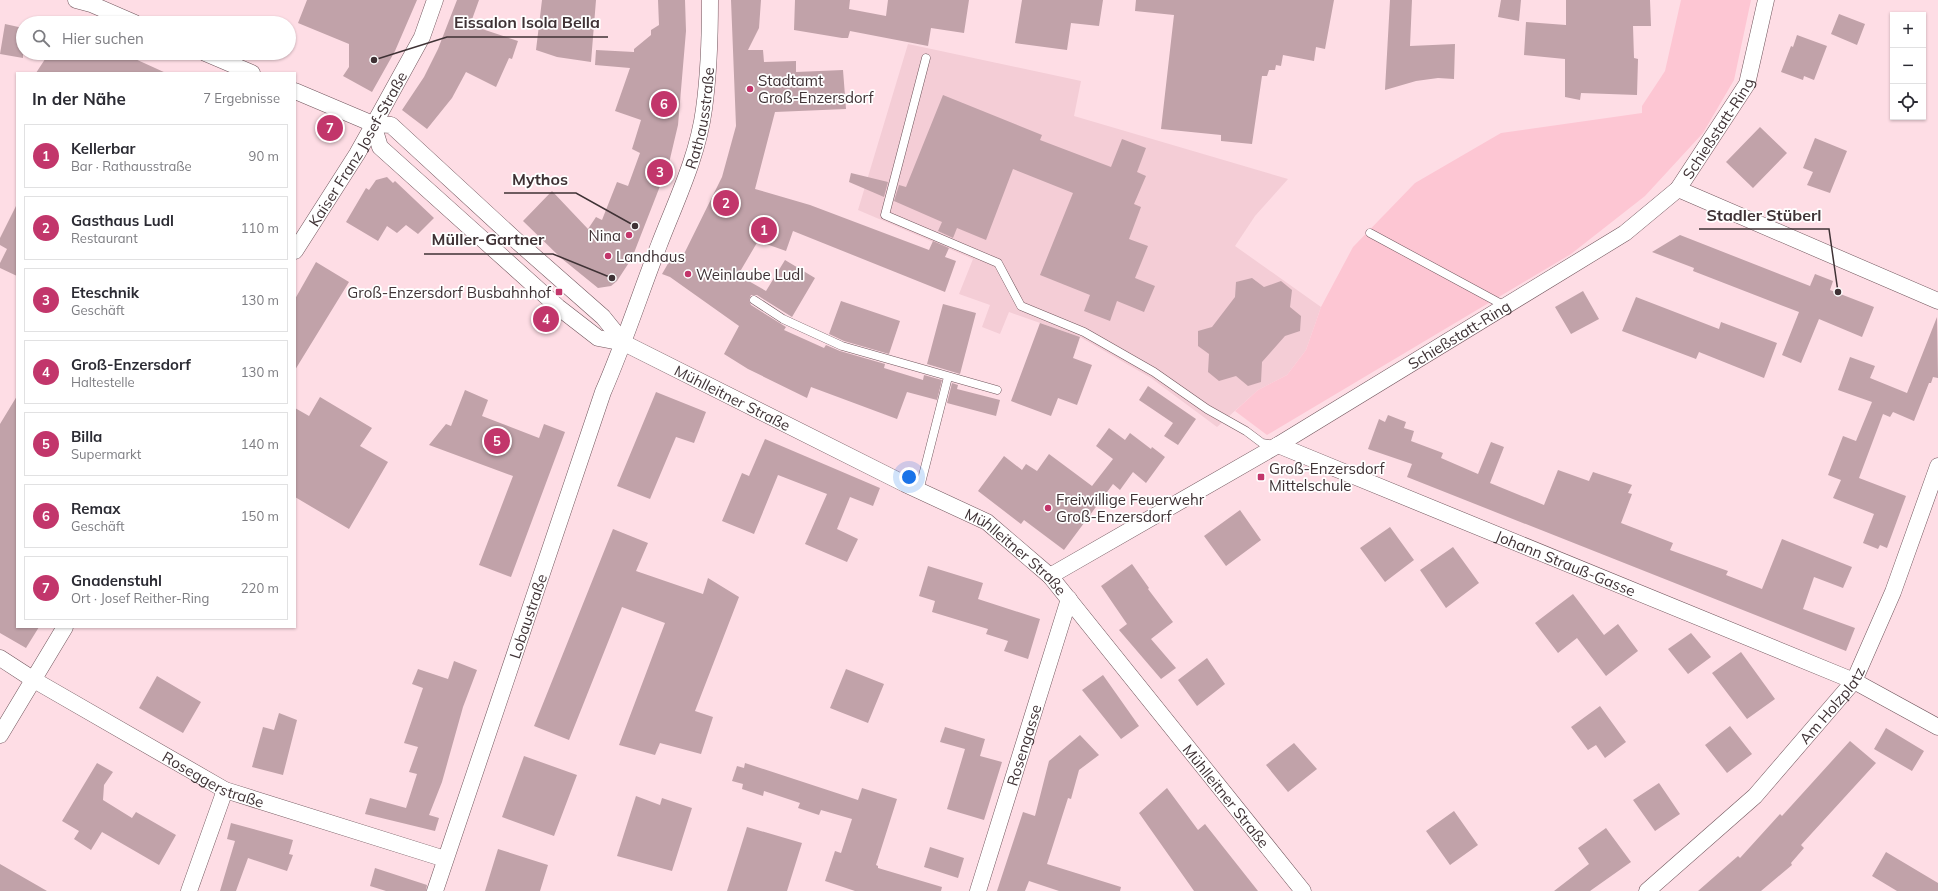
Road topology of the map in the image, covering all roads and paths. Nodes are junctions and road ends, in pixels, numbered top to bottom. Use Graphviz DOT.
graph roads {
  1 [pos="76,0"];
  2 [pos="435,0"];
  3 [pos="710,0"];
  4 [pos="1766,0"];
  5 [pos="119,16"];
  6 [pos="926,58"];
  7 [pos="221,60"];
  8 [pos="250,72"];
  9 [pos="296,91"];
  10 [pos="373,124"];
  11 [pos="1678,189"];
  12 [pos="1370,233"];
  13 [pos="296,249"];
  14 [pos="754,300"];
  15 [pos="1938,301"];
  16 [pos="1504,306"];
  17 [pos="624,343"];
  18 [pos="948,377"];
  19 [pos="997,390"];
  20 [pos="1278,445"];
  21 [pos="1938,466"];
  22 [pos="919,490"];
  23 [pos="1050,576"];
  24 [pos="1069,600"];
  25 [pos="64,628"];
  26 [pos="0,658"];
  27 [pos="34,680"];
  28 [pos="1854,681"];
  29 [pos="1938,727"];
  30 [pos="0,735"];
  31 [pos="225,790"];
  32 [pos="446,859"];
  33 [pos="189,891"];
  34 [pos="435,891"];
  35 [pos="978,891"];
  36 [pos="1303,891"];
  37 [pos="1647,891"];
  1 -- 5 [label="street"];
  2 -- 10 [label="street, Kaiser Franz Josef-Straße"];
  3 -- 17 [label="street, Rathausstraße"];
  4 -- 11 [label="street, Schießstatt-Ring"];
  6 -- 20 [label="lane"];
  7 -- 8 [label="street"];
  9 -- 10 [label="street"];
  10 -- 13 [label="street, Kaiser Franz Josef-Straße"];
  10 -- 17 [label="street"];
  10 -- 17 [label="street"];
  11 -- 15 [label="street"];
  11 -- 16 [label="street, Schießstatt-Ring"];
  12 -- 16 [label="lane"];
  14 -- 18 [label="lane"];
  16 -- 20 [label="street, Schießstatt-Ring"];
  17 -- 22 [label="street, Mühlleitner Straße"];
  17 -- 32 [label="street, Lobaustraße"];
  18 -- 19 [label="lane"];
  18 -- 22 [label="lane"];
  20 -- 23 [label="street, Schießstatt-Ring"];
  20 -- 28 [label="street, Johann Strauß-Gasse"];
  21 -- 28 [label="street, Am Holzplatz"];
  22 -- 23 [label="street, Mühlleitner Straße"];
  23 -- 24 [label="street, Mühlleitner Straße"];
  24 -- 35 [label="street, Rosengasse"];
  24 -- 36 [label="street, Mühlleitner Straße"];
  25 -- 27 [label="street"];
  26 -- 27 [label="street, Roseggerstraße"];
  27 -- 30 [label="street"];
  27 -- 31 [label="street, Roseggerstraße"];
  28 -- 29 [label="street, Johann Strauß-Gasse"];
  28 -- 37 [label="street, Am Holzplatz"];
  31 -- 32 [label="street, Roseggerstraße"];
  31 -- 33 [label="street"];
  32 -- 34 [label="street, Lobaustraße"];
}
